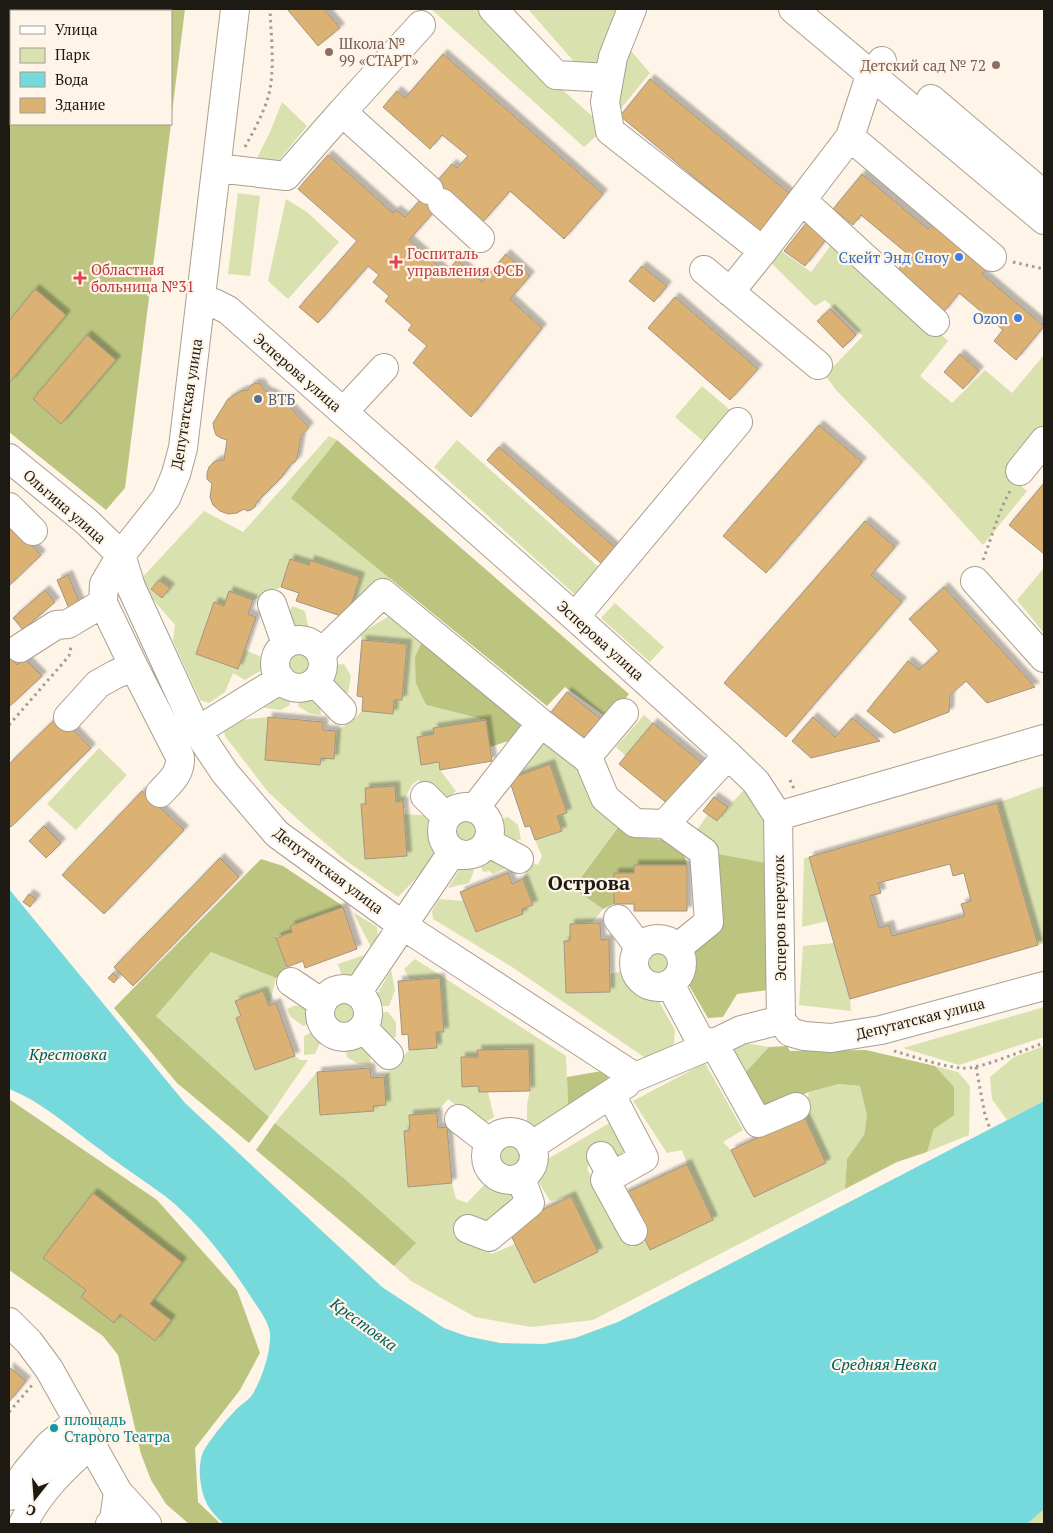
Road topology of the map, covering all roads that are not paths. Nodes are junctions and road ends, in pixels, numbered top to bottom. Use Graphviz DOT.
graph roads {
  1 [pos="235,9"];
  2 [pos="632,9"];
  3 [pos="793,9"];
  4 [pos="822,9"];
  5 [pos="509,15"];
  6 [pos="421,25"];
  7 [pos="868,59"];
  8 [pos="609,78"];
  9 [pos="342,112"];
  10 [pos="850,136"];
  11 [pos="225,169"];
  12 [pos="1042,189"];
  13 [pos="802,200"];
  14 [pos="1044,220"];
  15 [pos="480,238"];
  16 [pos="763,251"];
  17 [pos="992,257"];
  18 [pos="704,270"];
  19 [pos="730,292"];
  20 [pos="201,301"];
  21 [pos="935,322"];
  22 [pos="818,365"];
  23 [pos="384,368"];
  24 [pos="344,411"];
  25 [pos="738,422"];
  26 [pos="1044,441"];
  27 [pos="12,468"];
  28 [pos="1020,471"];
  29 [pos="9,507"];
  30 [pos="33,530"];
  31 [pos="121,555"];
  32 [pos="975,581"];
  33 [pos="103,603"];
  34 [pos="272,604"];
  35 [pos="575,617"];
  36 [pos="286,644"];
  37 [pos="20,648"];
  38 [pos="320,654"];
  39 [pos="1044,658"];
  40 [pos="134,667"];
  41 [pos="281,679"];
  42 [pos="315,682"];
  43 [pos="342,710"];
  44 [pos="624,713"];
  45 [pos="68,716"];
  46 [pos="541,723"];
  47 [pos="198,731"];
  48 [pos="1044,739"];
  49 [pos="728,755"];
  50 [pos="586,758"];
  51 [pos="160,793"];
  52 [pos="425,796"];
  53 [pos="474,809"];
  54 [pos="778,816"];
  55 [pos="446,817"];
  56 [pos="665,824"];
  57 [pos="487,842"];
  58 [pos="453,851"];
  59 [pos="519,859"];
  60 [pos="618,919"];
  61 [pos="402,925"];
  62 [pos="640,948"];
  63 [pos="676,948"];
  64 [pos="291,982"];
  65 [pos="670,984"];
  66 [pos="1044,986"];
  67 [pos="356,993"];
  68 [pos="322,1003"];
  69 [pos="781,1020"];
  70 [pos="363,1028"];
  71 [pos="708,1045"];
  72 [pos="389,1055"];
  73 [pos="635,1077"];
  74 [pos="611,1094"];
  75 [pos="796,1107"];
  76 [pos="459,1119"];
  77 [pos="490,1143"];
  78 [pos="531,1146"];
  79 [pos="521,1178"];
  80 [pos="468,1229"];
  81 [pos="632,1231"];
  82 [pos="9,1322"];
  83 [pos="84,1432"];
  84 [pos="118,1492"];
  85 [pos="9,1496"];
  86 [pos="25,1517"];
  87 [pos="110,1524"];
  88 [pos="147,1524"];
  1 -- 11 [label="street, Депутатская улица"];
  2 -- 8 [label="street"];
  3 -- 7 [label="street"];
  4 -- 7 [label="street"];
  5 -- 8 [label="street"];
  6 -- 9 [label="street"];
  7 -- 10 [label="street"];
  7 -- 12 [label="street"];
  7 -- 14 [label="street"];
  8 -- 16 [label="street"];
  9 -- 11 [label="street"];
  9 -- 15 [label="street"];
  10 -- 13 [label="street"];
  10 -- 17 [label="street"];
  11 -- 20 [label="street, Депутатская улица"];
  13 -- 16 [label="street"];
  13 -- 21 [label="street"];
  16 -- 19 [label="street"];
  18 -- 19 [label="street"];
  19 -- 22 [label="street"];
  20 -- 24 [label="street, Эсперова улица"];
  20 -- 31 [label="street, Депутатская улица"];
  23 -- 24 [label="street"];
  24 -- 35 [label="street, Эсперова улица"];
  25 -- 35 [label="street"];
  26 -- 28 [label="street"];
  27 -- 31 [label="street, Ольгина улица"];
  29 -- 30 [label="street"];
  31 -- 33 [label="street"];
  31 -- 47 [label="street, Депутатская улица"];
  32 -- 39 [label="street"];
  33 -- 37 [label="street"];
  33 -- 40 [label="street"];
  34 -- 36 [label="street"];
  35 -- 49 [label="street, Эсперова улица"];
  36 -- 38 [label="street"];
  36 -- 41 [label="street"];
  38 -- 42 [label="street"];
  38 -- 46 [label="street"];
  40 -- 45 [label="street"];
  40 -- 51 [label="street"];
  41 -- 42 [label="street"];
  41 -- 47 [label="street"];
  42 -- 43 [label="street"];
  44 -- 50 [label="street"];
  46 -- 50 [label="street"];
  46 -- 53 [label="street"];
  47 -- 61 [label="street, Депутатская улица"];
  48 -- 54 [label="street"];
  49 -- 54 [label="street, Эсперова улица"];
  49 -- 56 [label="street"];
  50 -- 56 [label="street"];
  52 -- 55 [label="street"];
  53 -- 55 [label="street"];
  53 -- 57 [label="street"];
  54 -- 69 [label="street, Эсперов переулок"];
  55 -- 58 [label="street"];
  56 -- 63 [label="street"];
  57 -- 58 [label="street"];
  57 -- 59 [label="street"];
  58 -- 61 [label="street"];
  60 -- 62 [label="street"];
  61 -- 67 [label="street"];
  61 -- 73 [label="street, Депутатская улица"];
  62 -- 63 [label="street"];
  62 -- 65 [label="street"];
  63 -- 65 [label="street"];
  64 -- 68 [label="street"];
  65 -- 71 [label="street"];
  66 -- 69 [label="street, Депутатская улица"];
  67 -- 68 [label="street"];
  67 -- 70 [label="street"];
  68 -- 70 [label="street"];
  69 -- 71 [label="street"];
  70 -- 72 [label="street"];
  71 -- 73 [label="street"];
  71 -- 75 [label="street"];
  73 -- 74 [label="street"];
  74 -- 78 [label="street"];
  74 -- 81 [label="street"];
  76 -- 77 [label="street"];
  77 -- 78 [label="street"];
  77 -- 79 [label="street"];
  78 -- 79 [label="street"];
  79 -- 80 [label="street"];
  82 -- 83 [label="street"];
  83 -- 84 [label="street"];
  83 -- 85 [label="street"];
  83 -- 86 [label="street"];
  84 -- 87 [label="street"];
  84 -- 88 [label="street"];
}
